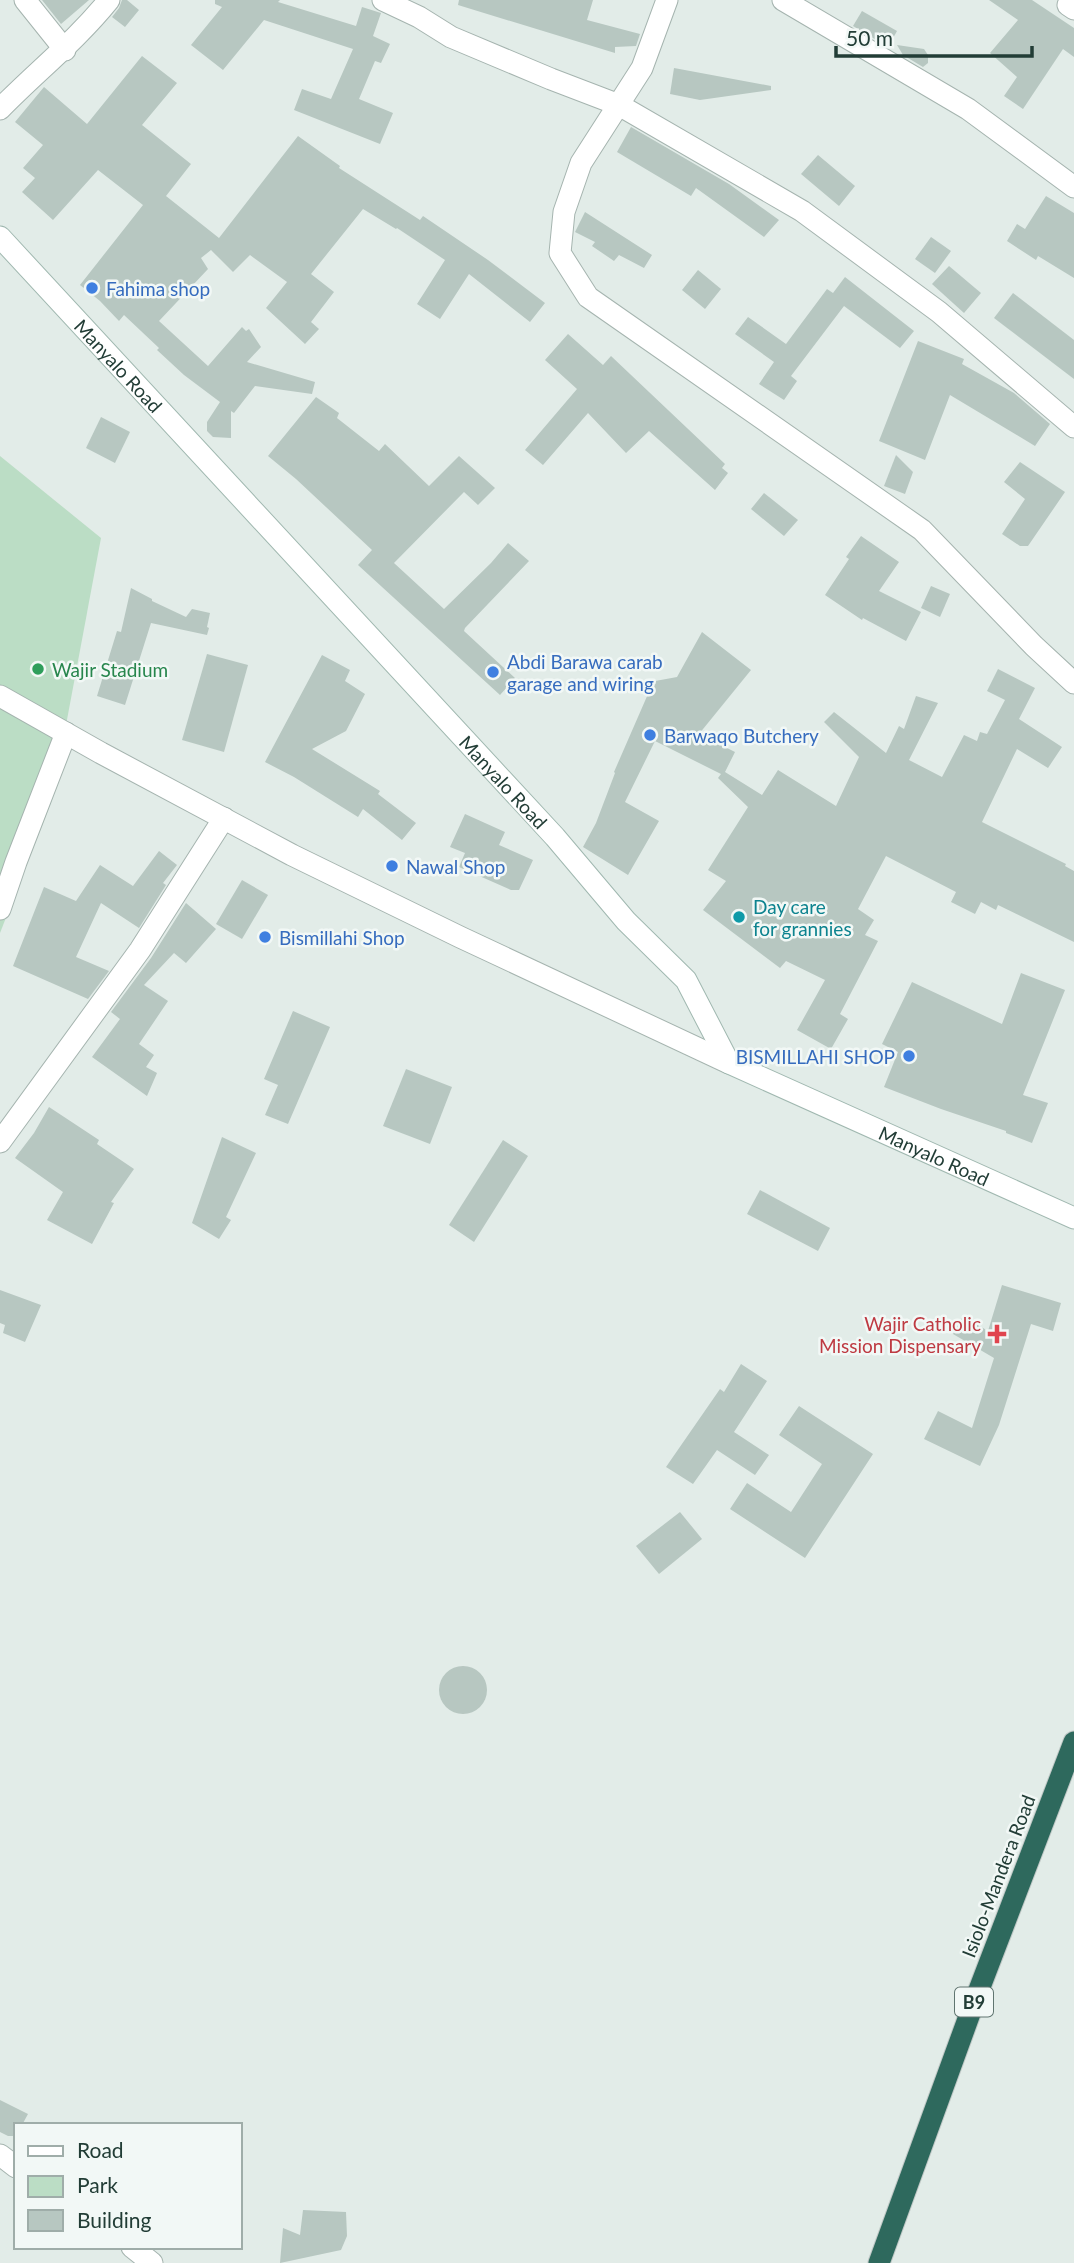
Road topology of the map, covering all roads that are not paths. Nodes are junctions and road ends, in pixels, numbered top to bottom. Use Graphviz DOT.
graph roads {
  1 [pos="25,0"];
  2 [pos="108,0"];
  3 [pos="383,0"];
  4 [pos="667,0"];
  5 [pos="783,0"];
  6 [pos="65,50"];
  7 [pos="619,106"];
  8 [pos="0,109"];
  9 [pos="1074,187"];
  10 [pos="0,237"];
  11 [pos="1074,427"];
  12 [pos="1074,684"];
  13 [pos="0,696"];
  14 [pos="66,733"];
  15 [pos="224,818"];
  16 [pos="0,909"];
  17 [pos="729,1063"];
  18 [pos="0,1142"];
  19 [pos="1074,1218"];
  20 [pos="1074,1742"];
  21 [pos="134,2249"];
  22 [pos="152,2263"];
  23 [pos="879,2263"];
  1 -- 6 [label="street"];
  2 -- 6 [label="street"];
  3 -- 7 [label="street"];
  4 -- 7 [label="street"];
  5 -- 9 [label="street"];
  6 -- 8 [label="street"];
  7 -- 11 [label="street"];
  7 -- 12 [label="street"];
  10 -- 17 [label="street, Manyalo Road"];
  13 -- 14 [label="street"];
  14 -- 15 [label="street"];
  14 -- 16 [label="street"];
  15 -- 17 [label="street"];
  15 -- 18 [label="street"];
  17 -- 19 [label="street, Manyalo Road"];
  20 -- 23 [label="highway, Isiolo-Mandera Road / B9"];
  21 -- 22 [label="street"];
}
